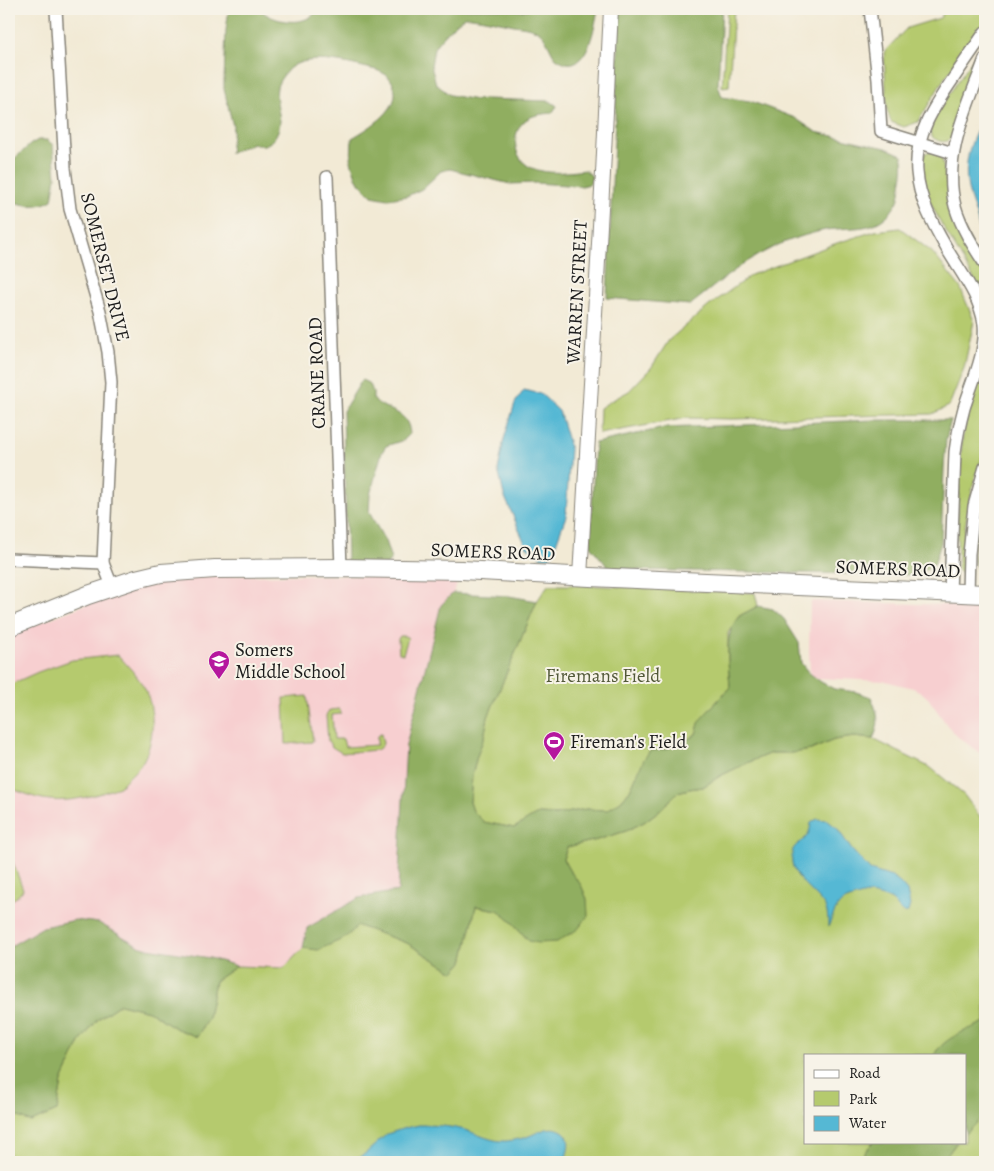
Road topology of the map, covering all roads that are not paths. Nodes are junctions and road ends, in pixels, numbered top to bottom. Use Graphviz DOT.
graph roads {
  1 [pos="56,9"];
  2 [pos="611,9"];
  3 [pos="870,9"];
  4 [pos="985,32"];
  5 [pos="985,59"];
  6 [pos="919,143"];
  7 [pos="953,153"];
  8 [pos="327,177"];
  9 [pos="985,264"];
  10 [pos="985,467"];
  11 [pos="9,559"];
  12 [pos="103,563"];
  13 [pos="341,568"];
  14 [pos="580,577"];
  15 [pos="112,586"];
  16 [pos="950,593"];
  17 [pos="977,594"];
  18 [pos="9,627"];
  1 -- 12 [label="street, SOMERSET DRIVE"];
  2 -- 14 [label="street, WARREN STREET"];
  3 -- 6 [label="street"];
  4 -- 6 [label="street"];
  5 -- 7 [label="street"];
  6 -- 7 [label="street"];
  6 -- 16 [label="street"];
  7 -- 9 [label="street"];
  8 -- 13 [label="street, CRANE ROAD"];
  10 -- 17 [label="street"];
  11 -- 12 [label="street"];
  12 -- 15 [label="street"];
  13 -- 14 [label="main road, SOMERS ROAD"];
  13 -- 15 [label="main road, SOMERS ROAD"];
  14 -- 16 [label="main road, SOMERS ROAD"];
  15 -- 18 [label="main road, SOMERS ROAD"];
  16 -- 17 [label="main road, SOMERS ROAD"];
}
